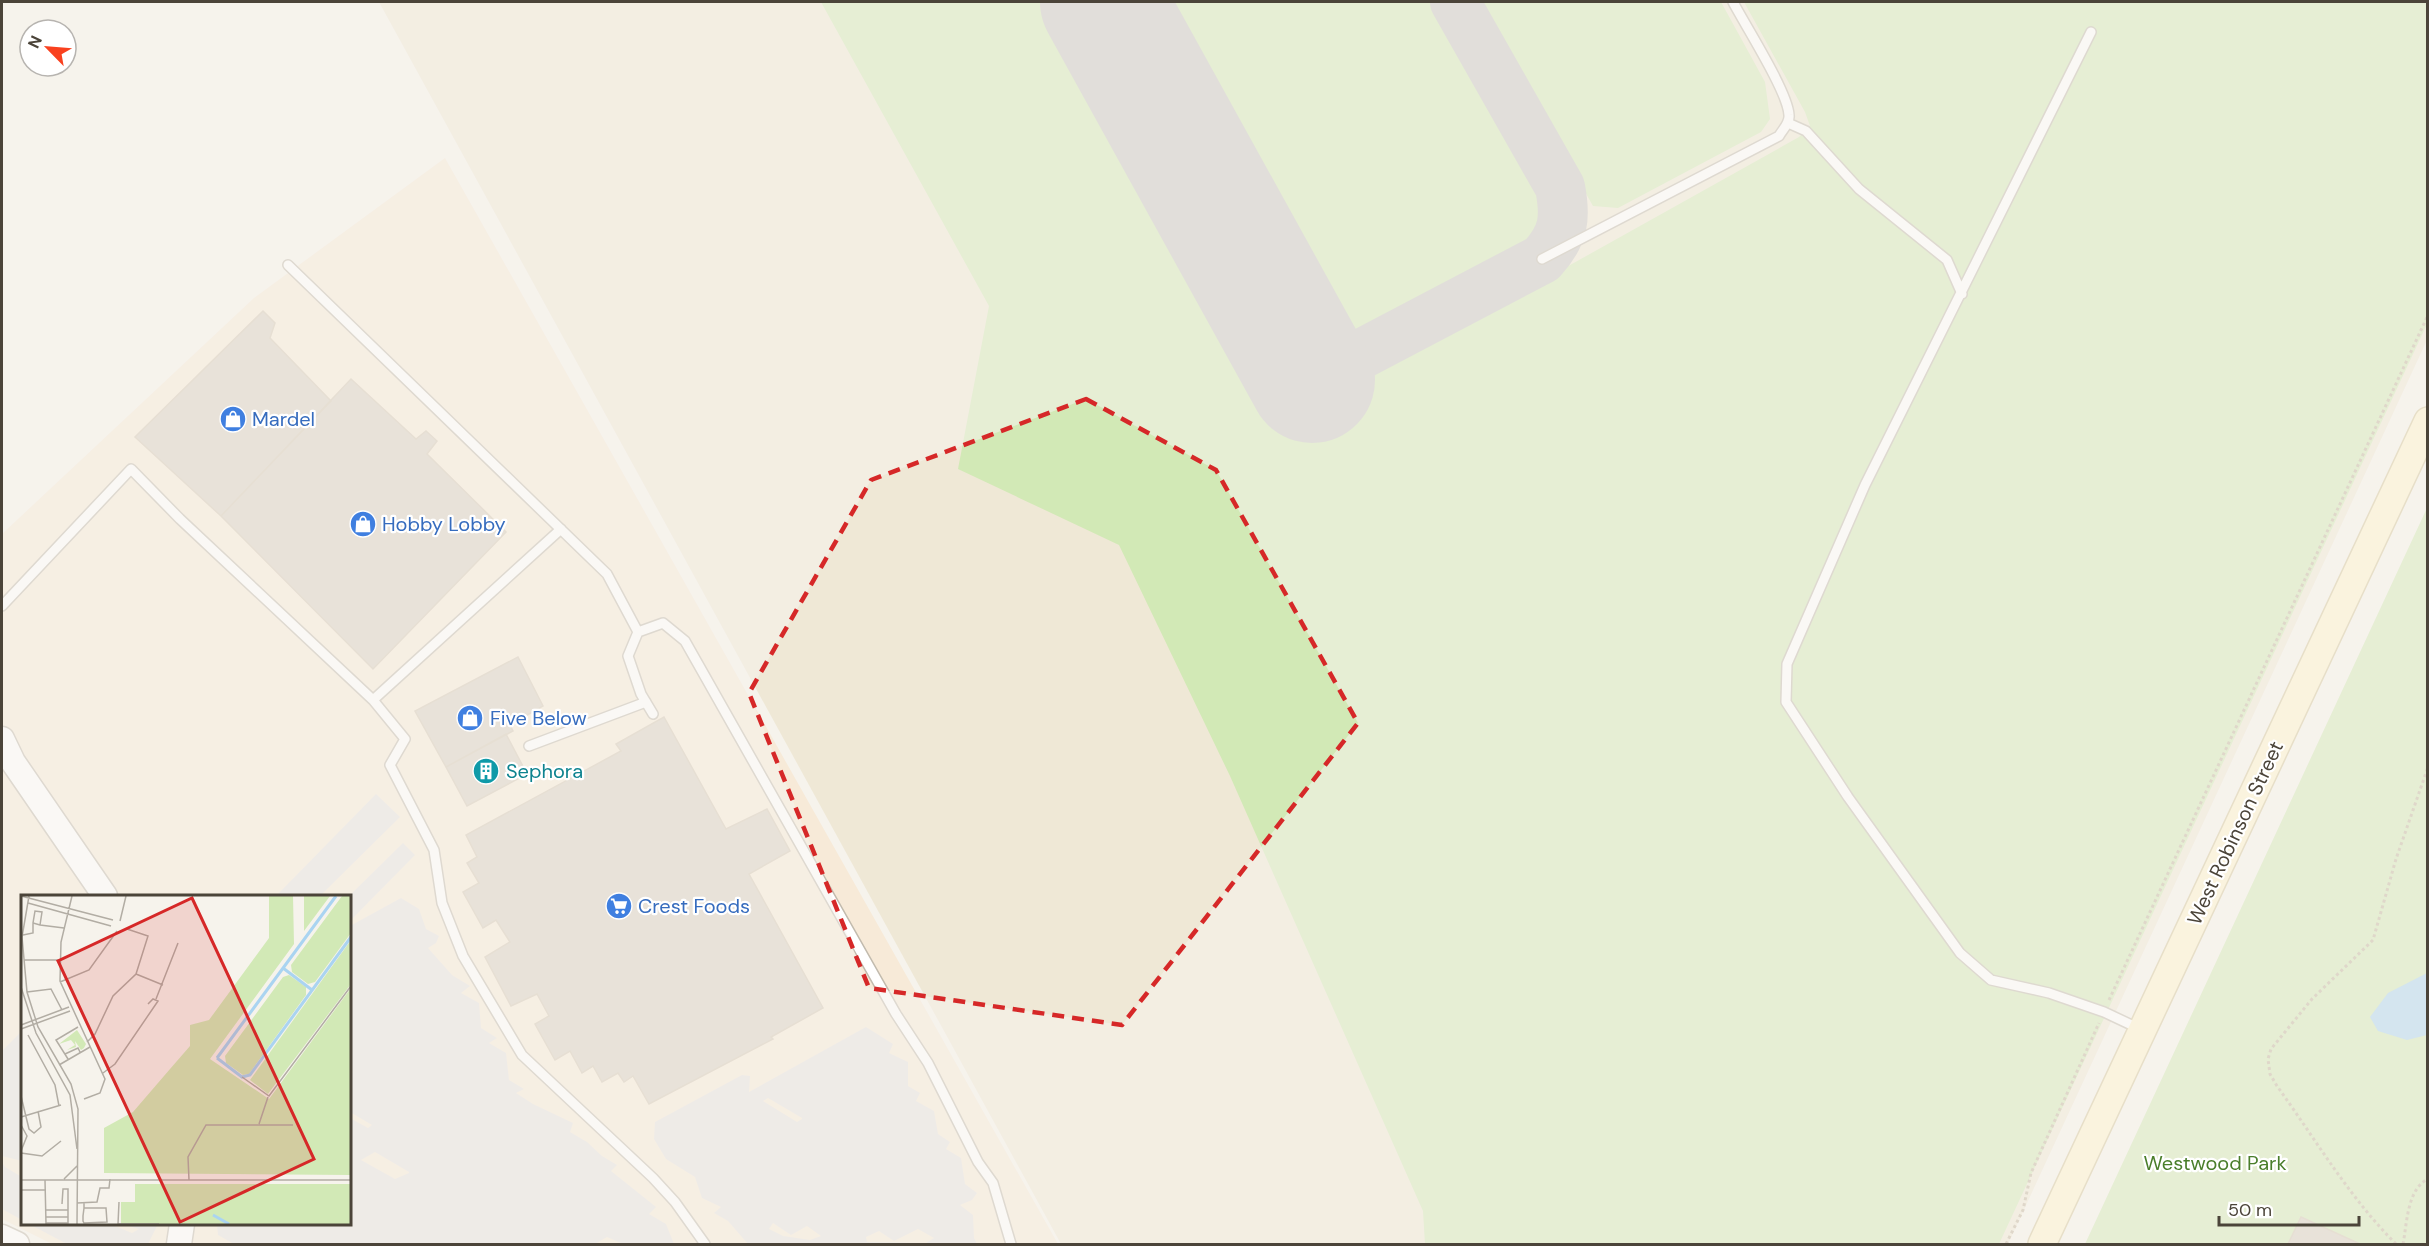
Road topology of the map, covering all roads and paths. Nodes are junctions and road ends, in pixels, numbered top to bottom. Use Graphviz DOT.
graph roads {
  1 [pos="1732,2"];
  2 [pos="2091,32"];
  3 [pos="1788,123"];
  4 [pos="1542,259"];
  5 [pos="288,265"];
  6 [pos="1962,294"];
  7 [pos="2427,315"];
  8 [pos="2427,421"];
  9 [pos="561,529"];
  10 [pos="2,606"];
  11 [pos="638,632"];
  12 [pos="373,700"];
  13 [pos="645,702"];
  14 [pos="653,714"];
  15 [pos="2,739"];
  16 [pos="529,746"];
  17 [pos="7,758"];
  18 [pos="2427,767"];
  19 [pos="104,895"];
  20 [pos="2104,1012"];
  21 [pos="2142,1030"];
  22 [pos="2427,1179"];
  23 [pos="182,1225"];
  24 [pos="2,1236"];
  25 [pos="17,1245"];
  26 [pos="179,1245"];
  27 [pos="705,1245"];
  28 [pos="1011,1245"];
  29 [pos="2006,1245"];
  30 [pos="2042,1245"];
  31 [pos="2396,1245"];
  32 [pos="2403,1245"];
  1 -- 3 [label="lane"];
  2 -- 6 [label="lane"];
  3 -- 4 [label="lane"];
  3 -- 6 [label="lane"];
  5 -- 9 [label="lane"];
  6 -- 20 [label="lane"];
  7 -- 20 [label="path"];
  8 -- 21 [label="main road, West Robinson Street"];
  9 -- 11 [label="lane"];
  9 -- 12 [label="lane"];
  10 -- 12 [label="lane"];
  11 -- 13 [label="lane"];
  11 -- 28 [label="lane"];
  12 -- 27 [label="lane"];
  13 -- 14 [label="lane"];
  13 -- 16 [label="lane"];
  15 -- 17 [label="street"];
  17 -- 19 [label="street"];
  18 -- 31 [label="path"];
  20 -- 21 [label="lane"];
  20 -- 29 [label="path"];
  21 -- 30 [label="main road, West Robinson Street"];
  22 -- 32 [label="path"];
  23 -- 26 [label="street"];
  24 -- 25 [label="street"];
}
